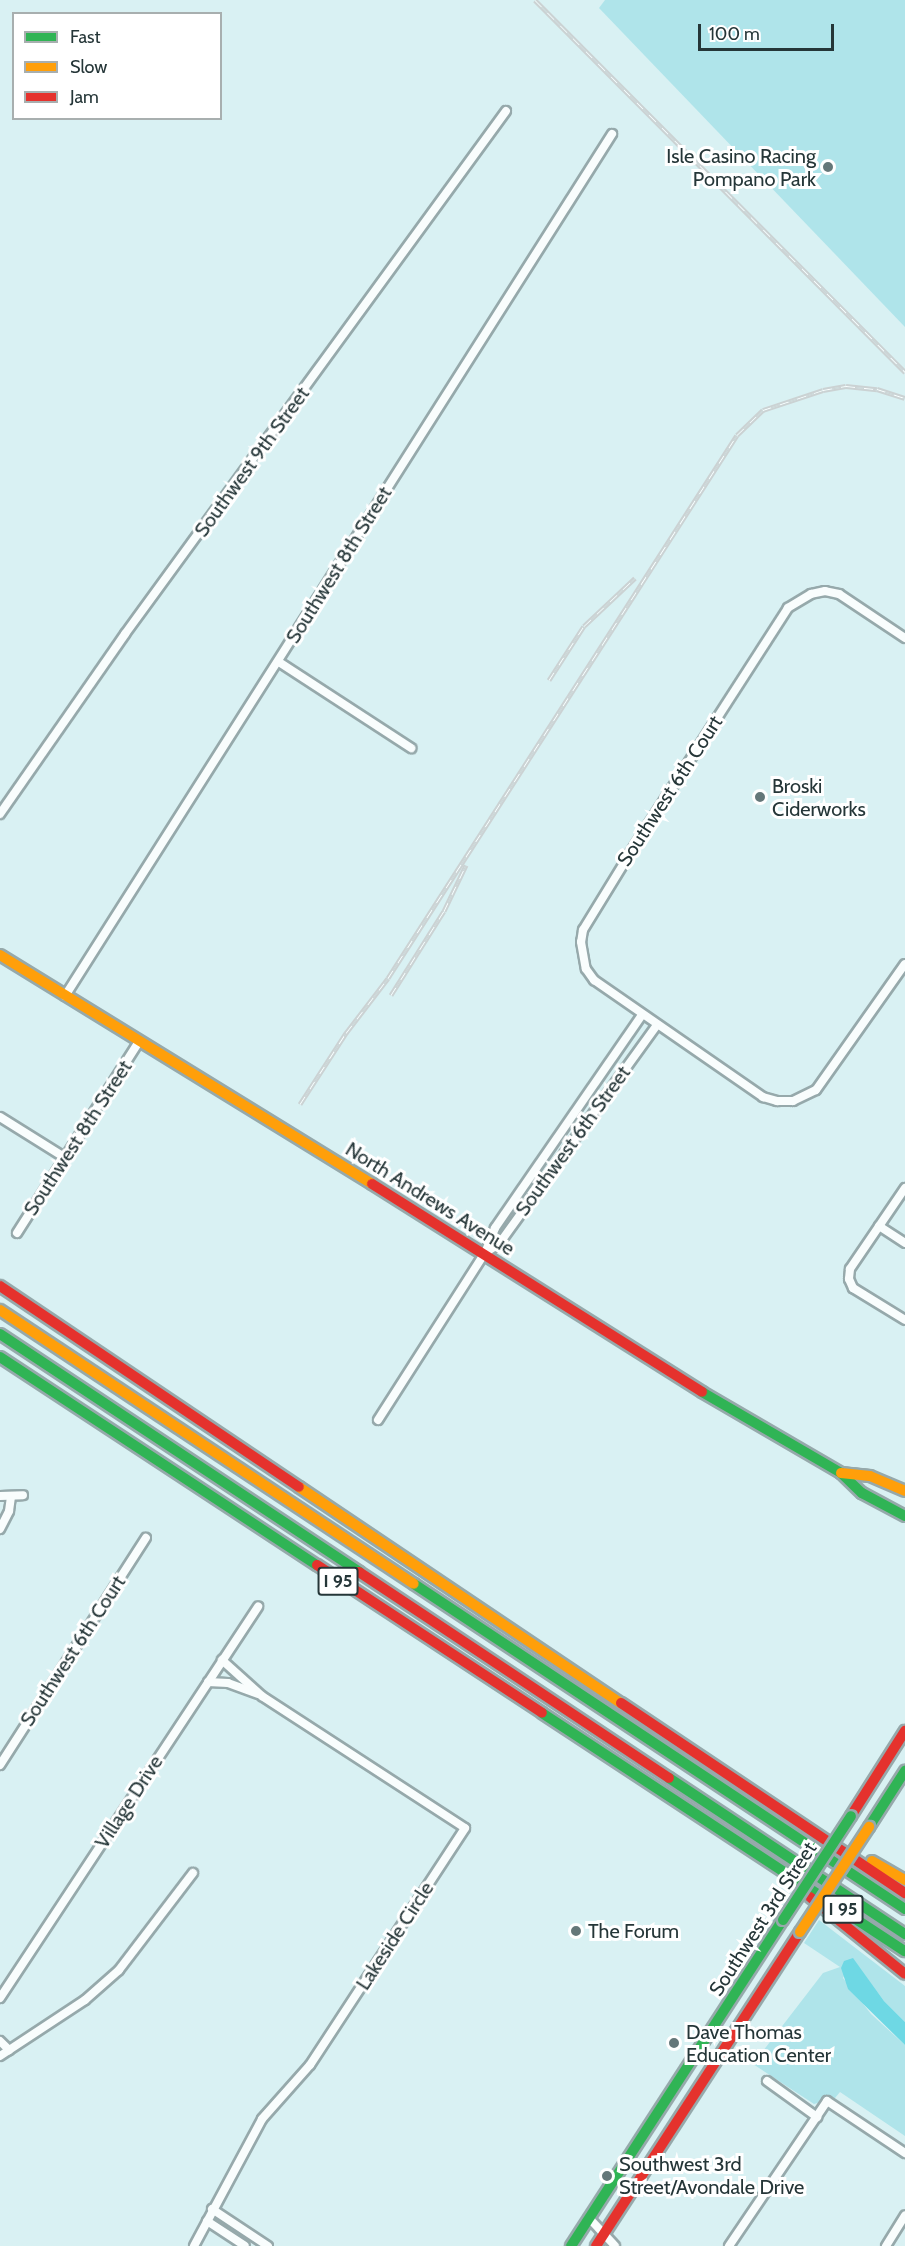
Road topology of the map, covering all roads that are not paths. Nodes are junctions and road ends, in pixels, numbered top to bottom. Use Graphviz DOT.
graph roads {
  1 [pos="506,111"];
  2 [pos="612,134"];
  3 [pos="905,638"];
  4 [pos="279,662"];
  5 [pos="411,748"];
  6 [pos="0,814"];
  7 [pos="0,955"];
  8 [pos="905,964"];
  9 [pos="64,996"];
  10 [pos="642,1015"];
  11 [pos="657,1025"];
  12 [pos="138,1043"];
  13 [pos="0,1117"];
  14 [pos="64,1157"];
  15 [pos="905,1188"];
  16 [pos="879,1226"];
  17 [pos="17,1233"];
  18 [pos="905,1243"];
  19 [pos="485,1253"];
  20 [pos="0,1286"];
  21 [pos="0,1310"];
  22 [pos="905,1320"];
  23 [pos="3,1336"];
  24 [pos="0,1357"];
  25 [pos="194,1415"];
  26 [pos="378,1420"];
  27 [pos="841,1473"];
  28 [pos="905,1491"];
  29 [pos="23,1495"];
  30 [pos="0,1496"];
  31 [pos="11,1496"];
  32 [pos="301,1510"];
  33 [pos="905,1516"];
  34 [pos="0,1529"];
  35 [pos="146,1538"];
  36 [pos="258,1606"];
  37 [pos="222,1660"];
  38 [pos="208,1682"];
  39 [pos="262,1696"];
  40 [pos="905,1731"];
  41 [pos="0,1765"];
  42 [pos="905,1772"];
  43 [pos="799,1822"];
  44 [pos="780,1868"];
  45 [pos="193,1873"];
  46 [pos="905,1880"];
  47 [pos="905,1893"];
  48 [pos="905,1909"];
  49 [pos="905,1934"];
  50 [pos="905,1951"];
  51 [pos="905,1974"];
  52 [pos="0,1998"];
  53 [pos="0,2041"];
  54 [pos="9,2050"];
  55 [pos="0,2056"];
  56 [pos="766,2081"];
  57 [pos="817,2117"];
  58 [pos="905,2153"];
  59 [pos="212,2209"];
  60 [pos="905,2216"];
  61 [pos="589,2218"];
  62 [pos="207,2221"];
  63 [pos="605,2232"];
  64 [pos="194,2246"];
  65 [pos="245,2246"];
  66 [pos="268,2246"];
  67 [pos="571,2246"];
  68 [pos="596,2246"];
  69 [pos="615,2246"];
  70 [pos="729,2246"];
  71 [pos="886,2246"];
  1 -- 6 [label="street, Southwest 9th Street"];
  2 -- 4 [label="street, Southwest 8th Street"];
  3 -- 10 [label="street, Southwest 6th Court"];
  4 -- 5 [label="street"];
  4 -- 9 [label="street, Southwest 8th Street"];
  7 -- 9 [label="main road, North Andrews Avenue"];
  8 -- 11 [label="street"];
  9 -- 12 [label="main road, North Andrews Avenue"];
  10 -- 11 [label="street"];
  10 -- 19 [label="street, Southwest 6th Street"];
  11 -- 19 [label="street, Southwest 6th Street"];
  12 -- 14 [label="street, Southwest 8th Street"];
  12 -- 19 [label="main road, North Andrews Avenue"];
  13 -- 14 [label="street"];
  14 -- 17 [label="street, Southwest 8th Street"];
  15 -- 16 [label="street"];
  16 -- 18 [label="street"];
  16 -- 22 [label="street"];
  19 -- 26 [label="street, Southwest 6th Street"];
  19 -- 27 [label="main road, North Andrews Avenue"];
  20 -- 25 [label="main road, I 95"];
  21 -- 32 [label="main road"];
  23 -- 49 [label="main road"];
  24 -- 44 [label="main road, I 95"];
  25 -- 32 [label="main road"];
  25 -- 43 [label="main road, I 95"];
  27 -- 28 [label="main road, North Andrews Avenue"];
  27 -- 33 [label="main road, North Andrews Avenue"];
  29 -- 31 [label="street"];
  30 -- 31 [label="street"];
  31 -- 34 [label="street"];
  32 -- 48 [label="main road"];
  35 -- 41 [label="street, Southwest 6th Court"];
  36 -- 37 [label="street, Village Drive"];
  37 -- 38 [label="street, Village Drive"];
  37 -- 39 [label="street, Lakeside Circle"];
  38 -- 39 [label="street, Lakeside Circle"];
  38 -- 52 [label="street, Village Drive"];
  39 -- 59 [label="street, Lakeside Circle"];
  40 -- 61 [label="main road, Southwest 3rd Street, bridge"];
  42 -- 63 [label="main road, Southwest 3rd Street, bridge"];
  43 -- 46 [label="main road"];
  43 -- 47 [label="main road, I 95"];
  44 -- 50 [label="main road, I 95"];
  44 -- 51 [label="main road"];
  45 -- 54 [label="street"];
  53 -- 54 [label="street"];
  54 -- 55 [label="street"];
  56 -- 57 [label="street"];
  57 -- 58 [label="street"];
  57 -- 70 [label="street"];
  59 -- 62 [label="street, Lakeside Circle"];
  59 -- 66 [label="street"];
  60 -- 71 [label="street"];
  61 -- 63 [label="street"];
  61 -- 67 [label="main road, Southwest 3rd Street"];
  62 -- 64 [label="street, Lakeside Circle"];
  62 -- 65 [label="street"];
  63 -- 68 [label="main road, Southwest 3rd Street"];
  63 -- 69 [label="street"];
}
